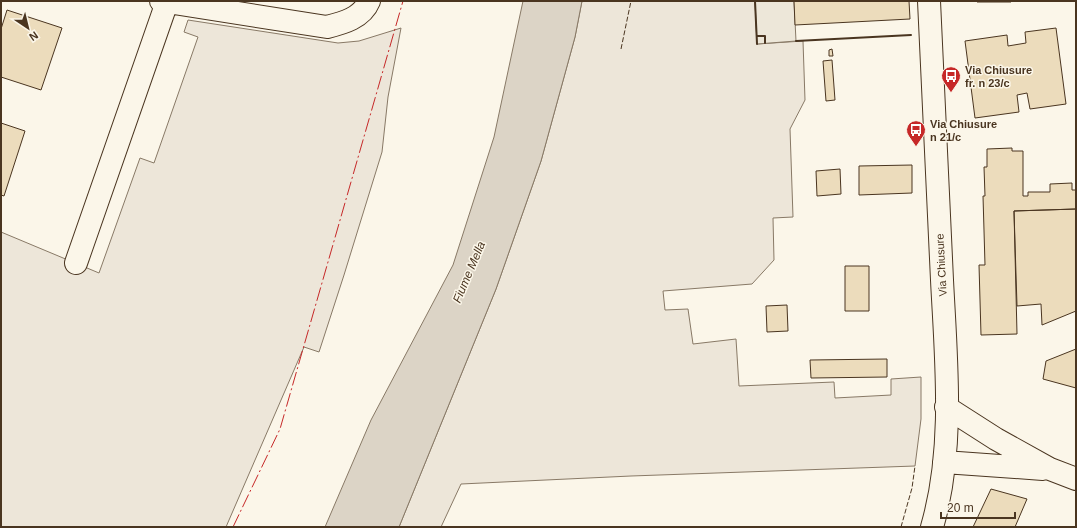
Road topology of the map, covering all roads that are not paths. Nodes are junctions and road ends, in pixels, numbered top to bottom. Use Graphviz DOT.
graph roads {
  1 [pos="369,1"];
  2 [pos="929,1"];
  3 [pos="164,2"];
  4 [pos="76,263"];
  5 [pos="946,407"];
  6 [pos="944,462"];
  7 [pos="1050,469"];
  8 [pos="1076,478"];
  9 [pos="932,527"];
  1 -- 3 [label="street"];
  2 -- 5 [label="street, Via Chiusure"];
  3 -- 4 [label="street"];
  5 -- 6 [label="street, Via Chiusure"];
  5 -- 7 [label="street"];
  6 -- 7 [label="street"];
  6 -- 9 [label="street, Via Chiusure"];
  7 -- 8 [label="street"];
}
